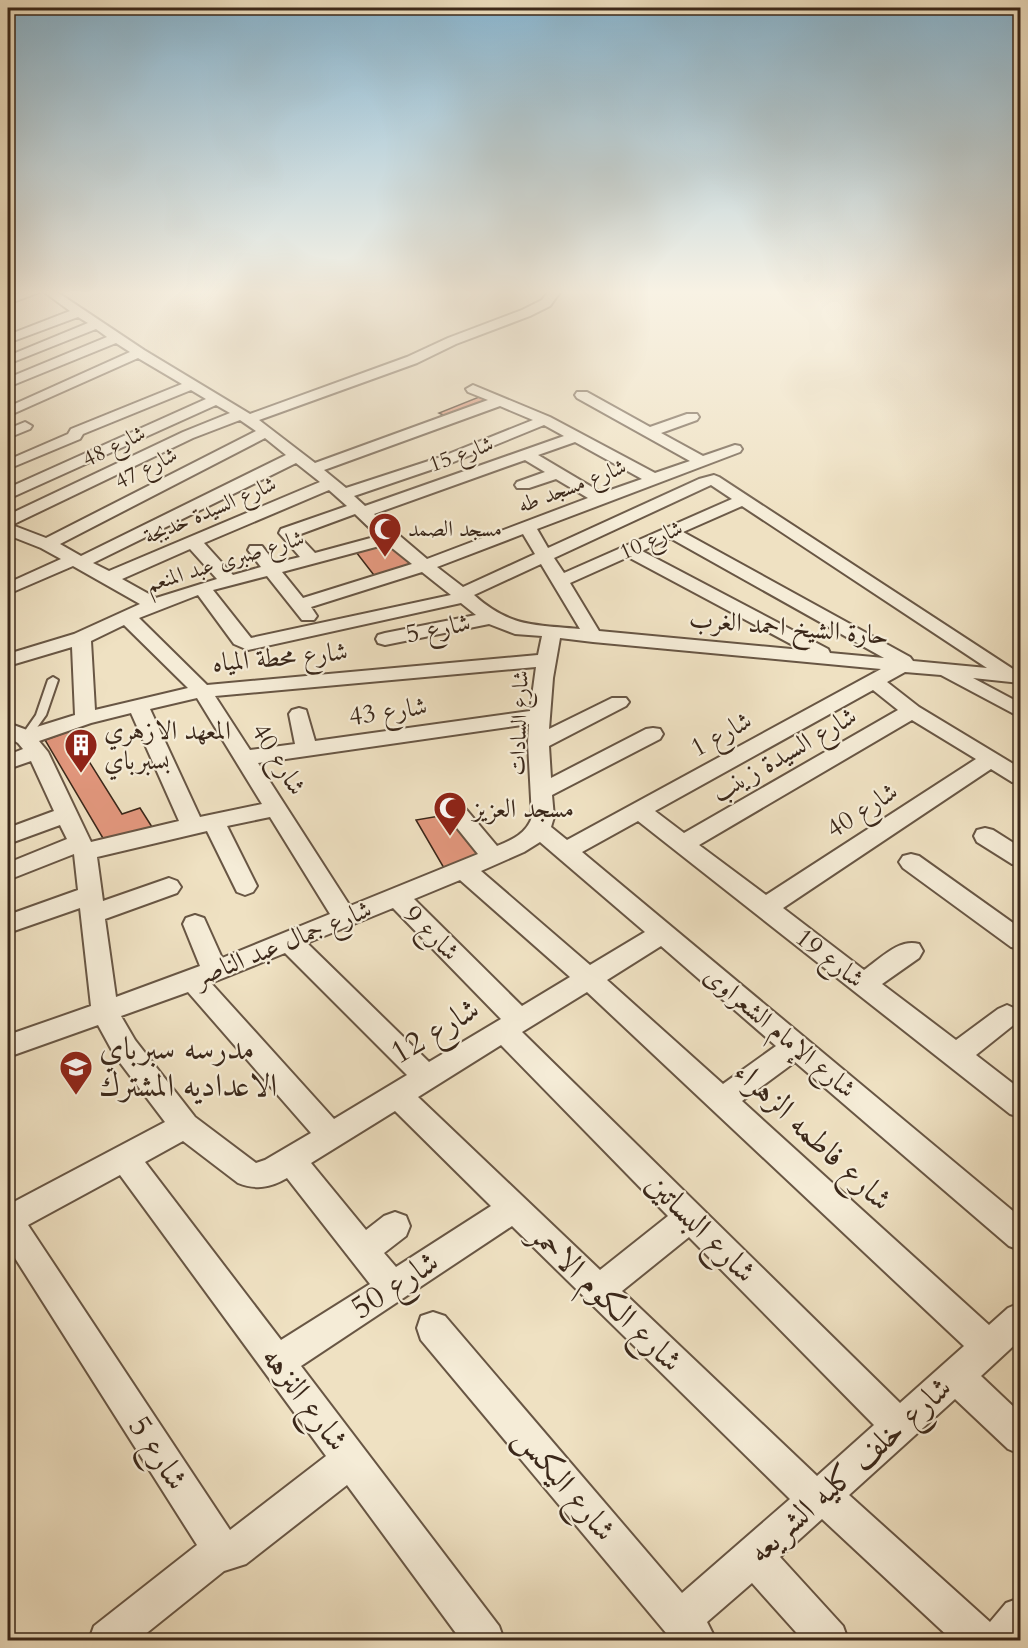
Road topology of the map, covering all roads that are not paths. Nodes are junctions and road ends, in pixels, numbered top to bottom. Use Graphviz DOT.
graph roads {
  1 [pos="42,369"];
  2 [pos="103,369"];
  3 [pos="165,369"];
  4 [pos="385,369"];
  5 [pos="8,383"];
  6 [pos="192,385"];
  7 [pos="473,389"];
  8 [pos="582,395"];
  9 [pos="217,399"];
  10 [pos="499,401"];
  11 [pos="8,412"];
  12 [pos="244,416"];
  13 [pos="692,417"];
  14 [pos="544,420"];
  15 [pos="25,426"];
  16 [pos="266,432"];
  17 [pos="649,432"];
  18 [pos="8,434"];
  19 [pos="575,437"];
  20 [pos="735,449"];
  21 [pos="526,454"];
  22 [pos="297,456"];
  23 [pos="702,461"];
  24 [pos="8,465"];
  25 [pos="313,469"];
  26 [pos="557,473"];
  27 [pos="654,479"];
  28 [pos="523,485"];
  29 [pos="337,489"];
  30 [pos="8,494"];
  31 [pos="600,499"];
  32 [pos="744,499"];
  33 [pos="359,510"];
  34 [pos="527,526"];
  35 [pos="10,530"];
  36 [pos="669,531"];
  37 [pos="390,538"];
  38 [pos="193,542"];
  39 [pos="47,544"];
  40 [pos="256,550"];
  41 [pos="628,550"];
  42 [pos="544,557"];
  43 [pos="311,559"];
  44 [pos="77,561"];
  45 [pos="425,565"];
  46 [pos="272,569"];
  47 [pos="108,578"];
  48 [pos="228,580"];
  49 [pos="559,581"];
  50 [pos="202,588"];
  51 [pos="8,589"];
  52 [pos="464,595"];
  53 [pos="154,604"];
  54 [pos="299,605"];
  55 [pos="126,616"];
  56 [pos="491,618"];
  57 [pos="318,629"];
  58 [pos="552,632"];
  59 [pos="593,636"];
  60 [pos="81,638"];
  61 [pos="385,639"];
  62 [pos="830,658"];
  63 [pos="8,660"];
  64 [pos="545,660"];
  65 [pos="908,666"];
  66 [pos="941,669"];
  67 [pos="1016,676"];
  68 [pos="53,680"];
  69 [pos="874,681"];
  70 [pos="202,691"];
  71 [pos="619,702"];
  72 [pos="138,706"];
  73 [pos="912,711"];
  74 [pos="1020,711"];
  75 [pos="299,714"];
  76 [pos="538,716"];
  77 [pos="85,718"];
  78 [pos="653,734"];
  79 [pos="23,739"];
  80 [pos="538,743"];
  81 [pos="307,750"];
  82 [pos="245,758"];
  83 [pos="990,759"];
  84 [pos="8,762"];
  85 [pos="1020,777"];
  86 [pos="540,792"];
  87 [pos="276,808"];
  88 [pos="639,810"];
  89 [pos="457,813"];
  90 [pos="67,814"];
  91 [pos="541,823"];
  92 [pos="203,825"];
  93 [pos="985,836"];
  94 [pos="8,837"];
  95 [pos="683,844"];
  96 [pos="82,848"];
  97 [pos="566,851"];
  98 [pos="492,857"];
  99 [pos="1020,858"];
  100 [pos="911,861"];
  101 [pos="463,869"];
  102 [pos="8,872"];
  103 [pos="245,886"];
  104 [pos="169,887"];
  105 [pos="396,896"];
  106 [pos="91,904"];
  107 [pos="765,908"];
  108 [pos="345,917"];
  109 [pos="8,924"];
  110 [pos="195,924"];
  111 [pos="663,933"];
  112 [pos="289,940"];
  113 [pos="1020,940"];
  114 [pos="910,951"];
  115 [pos="204,975"];
  116 [pos="588,978"];
  117 [pos="863,984"];
  118 [pos="105,1012"];
  119 [pos="1008,1016"];
  120 [pos="511,1025"];
  121 [pos="8,1046"];
  122 [pos="796,1046"];
  123 [pos="956,1055"];
  124 [pos="427,1077"];
  125 [pos="397,1095"];
  126 [pos="721,1101"];
  127 [pos="1020,1105"];
  128 [pos="185,1126"];
  129 [pos="331,1136"];
  130 [pos="125,1158"];
  131 [pos="291,1160"];
  132 [pos="513,1208"];
  133 [pos="690,1217"];
  134 [pos="8,1221"];
  135 [pos="395,1226"];
  136 [pos="1020,1236"];
  137 [pos="363,1250"];
  138 [pos="392,1287"];
  139 [pos="599,1290"];
  140 [pos="1020,1319"];
  141 [pos="433,1328"];
  142 [pos="989,1347"];
  143 [pos="278,1362"];
  144 [pos="956,1376"];
  145 [pos="899,1426"];
  146 [pos="1020,1437"];
  147 [pos="350,1460"];
  148 [pos="819,1497"];
  149 [pos="220,1550"];
  150 [pos="753,1556"];
  151 [pos="1020,1617"];
  152 [pos="688,1631"];
  153 [pos="108,1641"];
  154 [pos="484,1641"];
  155 [pos="829,1641"];
  156 [pos="980,1641"];
  157 [pos="1000,1641"];
  1 -- 5 [label="street"];
  2 -- 11 [label="street"];
  3 -- 6 [label="street"];
  4 -- 12 [label="street, شارع 48"];
  6 -- 9 [label="street"];
  6 -- 24 [label="street"];
  7 -- 10 [label="street"];
  8 -- 17 [label="street"];
  9 -- 12 [label="street"];
  9 -- 30 [label="street"];
  10 -- 14 [label="street"];
  10 -- 25 [label="street"];
  12 -- 16 [label="street"];
  12 -- 35 [label="street, شارع 48"];
  13 -- 17 [label="street"];
  14 -- 19 [label="street"];
  14 -- 29 [label="street, شارع السيدة خديجة"];
  15 -- 18 [label="street"];
  16 -- 22 [label="street"];
  16 -- 39 [label="street, شارع 47"];
  17 -- 23 [label="street"];
  19 -- 21 [label="street, شارع 15"];
  19 -- 27 [label="street"];
  20 -- 23 [label="street, شارع مسجد طه"];
  21 -- 26 [label="street"];
  21 -- 33 [label="street, شارع 15"];
  22 -- 25 [label="street"];
  22 -- 44 [label="street"];
  23 -- 27 [label="street, شارع مسجد طه"];
  25 -- 29 [label="street"];
  26 -- 28 [label="street"];
  26 -- 31 [label="street"];
  27 -- 31 [label="street, شارع مسجد طه"];
  29 -- 33 [label="street"];
  29 -- 38 [label="street, شارع السيدة خديجة"];
  31 -- 34 [label="street, شارع مسجد طه"];
  32 -- 36 [label="street, شارع 10"];
  32 -- 42 [label="street"];
  32 -- 67 [label="street"];
  33 -- 37 [label="street"];
  33 -- 43 [label="street, شارع 15"];
  34 -- 42 [label="street"];
  34 -- 45 [label="street, شارع مسجد طه"];
  35 -- 39 [label="street"];
  36 -- 41 [label="street, شارع 10"];
  36 -- 65 [label="street"];
  37 -- 43 [label="street, شارع صبرى عبد المنعم"];
  37 -- 45 [label="street"];
  38 -- 47 [label="street, شارع السيدة خديجة"];
  38 -- 48 [label="street"];
  39 -- 44 [label="street"];
  40 -- 46 [label="street"];
  41 -- 49 [label="street, شارع 10"];
  41 -- 62 [label="street"];
  42 -- 49 [label="street"];
  42 -- 52 [label="street"];
  43 -- 46 [label="street, شارع صبرى عبد المنعم"];
  44 -- 47 [label="street"];
  44 -- 51 [label="street"];
  45 -- 52 [label="street"];
  45 -- 54 [label="street, شارع مسجد طه"];
  46 -- 48 [label="street, شارع صبرى عبد المنعم"];
  46 -- 54 [label="street"];
  47 -- 53 [label="street"];
  48 -- 50 [label="street, شارع صبرى عبد المنعم"];
  49 -- 59 [label="street"];
  50 -- 53 [label="street, شارع صبرى عبد المنعم"];
  50 -- 57 [label="street"];
  52 -- 56 [label="street"];
  52 -- 57 [label="street"];
  53 -- 55 [label="street, شارع صبرى عبد المنعم"];
  54 -- 57 [label="street"];
  55 -- 60 [label="street, شارع صبرى عبد المنعم"];
  55 -- 70 [label="street, شارع 40"];
  56 -- 58 [label="street"];
  56 -- 61 [label="street, شارع 5"];
  58 -- 59 [label="street, حارة الشيخ احمد الغرب"];
  58 -- 64 [label="street, شارع السادات"];
  59 -- 62 [label="street, حارة الشيخ احمد الغرب"];
  60 -- 63 [label="street, شارع صبرى عبد المنعم"];
  60 -- 77 [label="street"];
  62 -- 65 [label="street, حارة الشيخ احمد الغرب"];
  64 -- 70 [label="street, شارع محطة المياه"];
  64 -- 76 [label="street, شارع السادات"];
  65 -- 66 [label="street, حارة الشيخ احمد الغرب"];
  65 -- 69 [label="street, شارع 1"];
  66 -- 67 [label="street, حارة الشيخ احمد الغرب"];
  66 -- 74 [label="street"];
  68 -- 79 [label="lane"];
  69 -- 73 [label="street"];
  69 -- 88 [label="street, شارع 1"];
  70 -- 72 [label="street, شارع محطة المياه"];
  70 -- 82 [label="street, شارع 40"];
  71 -- 80 [label="street"];
  72 -- 77 [label="street, شارع محطة المياه"];
  72 -- 92 [label="street"];
  73 -- 83 [label="street"];
  73 -- 95 [label="street, شارع السيدة زينب"];
  75 -- 81 [label="street"];
  76 -- 80 [label="street, شارع السادات"];
  76 -- 81 [label="street, شارع 43"];
  77 -- 79 [label="street, شارع محطة المياه"];
  78 -- 86 [label="street"];
  79 -- 84 [label="street, شارع محطة المياه"];
  79 -- 90 [label="street"];
  80 -- 86 [label="street, شارع السادات"];
  81 -- 82 [label="street, شارع 43"];
  82 -- 87 [label="street, شارع 40"];
  83 -- 85 [label="street"];
  83 -- 107 [label="street, شارع 40"];
  86 -- 91 [label="street, شارع السادات"];
  87 -- 92 [label="street"];
  87 -- 108 [label="street, شارع 40"];
  88 -- 95 [label="street, شارع 19"];
  88 -- 97 [label="street, شارع 1"];
  89 -- 98 [label="street"];
  90 -- 94 [label="street"];
  90 -- 96 [label="street"];
  91 -- 97 [label="street, شارع الإمام الشعراوى"];
  91 -- 98 [label="street, شارع جمال عبد الناصر"];
  92 -- 96 [label="street"];
  92 -- 103 [label="street"];
  93 -- 99 [label="street"];
  95 -- 107 [label="street, شارع 19"];
  96 -- 102 [label="street"];
  96 -- 106 [label="street"];
  97 -- 111 [label="street, شارع الإمام الشعراوى"];
  98 -- 101 [label="street, شارع جمال عبد الناصر"];
  100 -- 113 [label="street"];
  101 -- 105 [label="street, شارع جمال عبد الناصر"];
  101 -- 116 [label="street"];
  104 -- 106 [label="street"];
  105 -- 108 [label="street, شارع جمال عبد الناصر"];
  105 -- 120 [label="street, شارع 9"];
  106 -- 109 [label="street"];
  106 -- 118 [label="street"];
  107 -- 117 [label="street, شارع 19"];
  108 -- 112 [label="street, شارع جمال عبد الناصر"];
  110 -- 115 [label="street"];
  111 -- 116 [label="street, شارع 12"];
  111 -- 122 [label="street, شارع الإمام الشعراوى"];
  112 -- 115 [label="street, شارع جمال عبد الناصر"];
  112 -- 124 [label="street"];
  114 -- 117 [label="street"];
  115 -- 118 [label="street, شارع جمال عبد الناصر"];
  115 -- 129 [label="street"];
  116 -- 120 [label="street, شارع 12"];
  116 -- 126 [label="street, شارع فاطمه الزهراء"];
  117 -- 123 [label="street, شارع 19"];
  118 -- 121 [label="street, شارع جمال عبد الناصر"];
  118 -- 128 [label="street"];
  119 -- 123 [label="street"];
  120 -- 124 [label="street, شارع 12"];
  120 -- 133 [label="street, شارع البساتين"];
  122 -- 126 [label="street"];
  122 -- 136 [label="street, شارع الإمام الشعراوى"];
  123 -- 127 [label="street, شارع 19"];
  124 -- 125 [label="street, شارع 12"];
  125 -- 129 [label="street, شارع 12"];
  125 -- 132 [label="street, شارع الكوم الاحمر"];
  126 -- 142 [label="street, شارع فاطمه الزهراء"];
  128 -- 130 [label="street"];
  128 -- 131 [label="street, شارع 12"];
  129 -- 131 [label="street, شارع 12"];
  130 -- 134 [label="street"];
  130 -- 143 [label="street, شارع النزهه"];
  131 -- 137 [label="street"];
  132 -- 138 [label="street, شارع 50"];
  132 -- 139 [label="street, شارع الكوم الاحمر"];
  133 -- 139 [label="street"];
  133 -- 145 [label="street, شارع البساتين"];
  134 -- 149 [label="street, شارع 5"];
  135 -- 137 [label="street"];
  137 -- 138 [label="street"];
  138 -- 143 [label="street, شارع 50"];
  139 -- 148 [label="street, شارع الكوم الاحمر"];
  140 -- 142 [label="street, شارع خلف كليه الشريعه"];
  141 -- 152 [label="street, شارع اليكس"];
  142 -- 144 [label="street, شارع خلف كليه الشريعه"];
  143 -- 147 [label="street, شارع النزهه"];
  144 -- 145 [label="street, شارع خلف كليه الشريعه"];
  144 -- 146 [label="street"];
  145 -- 148 [label="street, شارع خلف كليه الشريعه"];
  147 -- 149 [label="street"];
  147 -- 154 [label="street, شارع النزهه"];
  148 -- 150 [label="street, شارع خلف كليه الشريعه"];
  148 -- 156 [label="street, شارع الكوم الاحمر"];
  149 -- 153 [label="street"];
  150 -- 152 [label="street, شارع خلف كليه الشريعه"];
  150 -- 155 [label="street"];
  151 -- 157 [label="street"];
}
